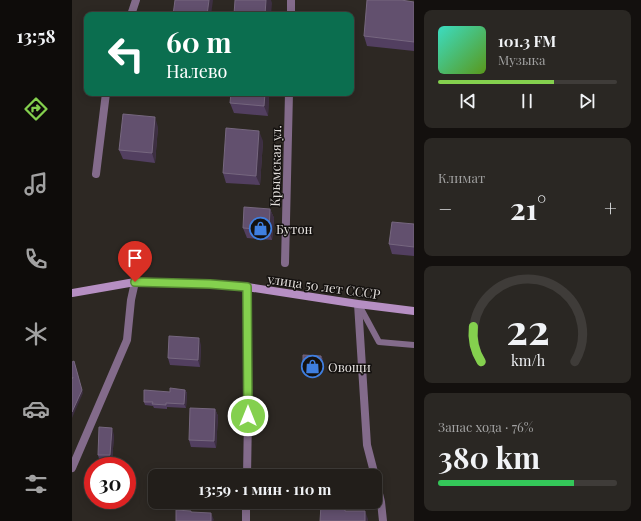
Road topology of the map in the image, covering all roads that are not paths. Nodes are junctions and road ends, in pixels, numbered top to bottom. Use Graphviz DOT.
graph roads {
  1 [pos="136,0"];
  2 [pos="291,0"];
  3 [pos="132,12"];
  4 [pos="291,12"];
  5 [pos="106,96"];
  6 [pos="289,96"];
  7 [pos="96,174"];
  8 [pos="285,263"];
  9 [pos="135,282"];
  10 [pos="247,287"];
  11 [pos="72,293"];
  12 [pos="358,304"];
  13 [pos="414,310"];
  14 [pos="414,345"];
  15 [pos="72,468"];
  16 [pos="247,469"];
  17 [pos="373,469"];
  18 [pos="246,509"];
  19 [pos="382,509"];
  20 [pos="246,521"];
  21 [pos="383,521"];
  1 -- 3 [label="street"];
  2 -- 4 [label="street"];
  5 -- 7 [label="street"];
  6 -- 8 [label="street, Крымская ул."];
  9 -- 10 [label="main road, улица 50 лет СССР"];
  9 -- 11 [label="main road, улица 50 лет СССР"];
  9 -- 15 [label="street"];
  10 -- 12 [label="main road, улица 50 лет СССР"];
  10 -- 16 [label="street"];
  12 -- 13 [label="main road, улица 50 лет СССР"];
  12 -- 14 [label="lane"];
  12 -- 17 [label="street"];
  18 -- 20 [label="street"];
  19 -- 21 [label="street"];
}
